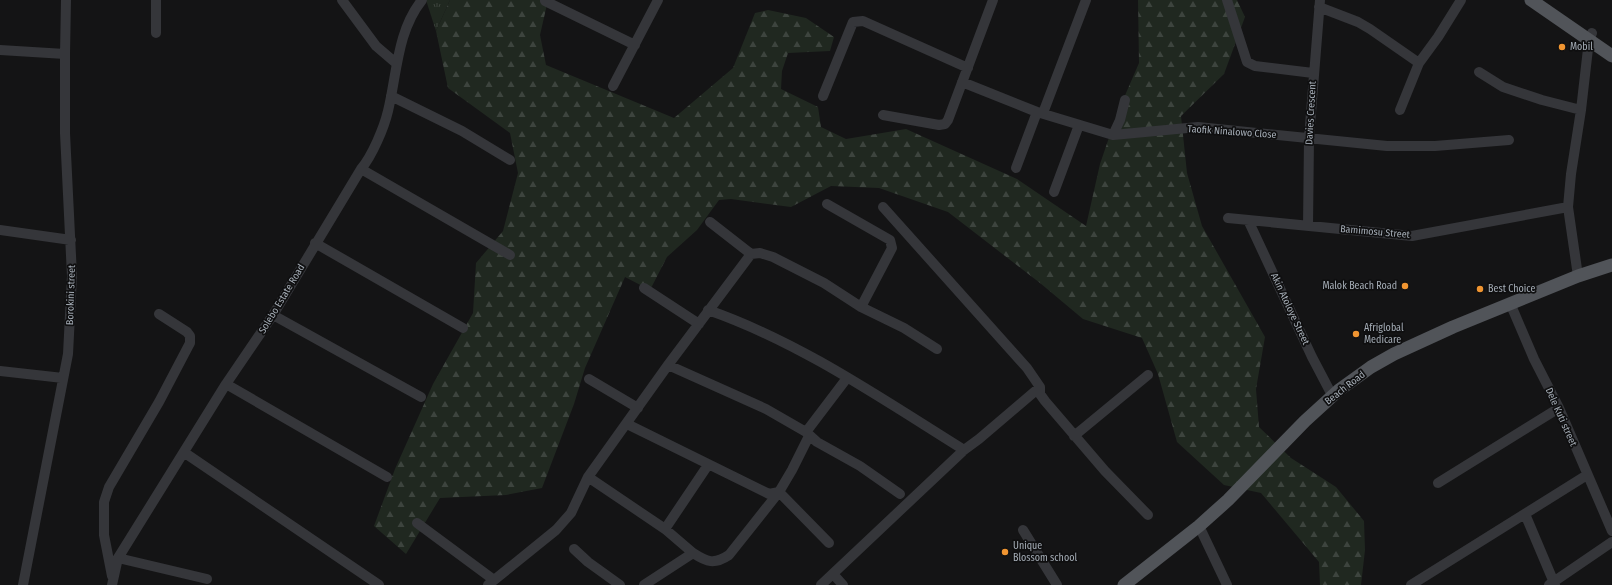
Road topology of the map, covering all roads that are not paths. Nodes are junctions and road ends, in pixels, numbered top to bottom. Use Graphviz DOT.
graph roads {
  1 [pos="66,0"];
  2 [pos="156,0"];
  3 [pos="342,0"];
  4 [pos="422,0"];
  5 [pos="658,0"];
  6 [pos="993,0"];
  7 [pos="1086,0"];
  8 [pos="1227,0"];
  9 [pos="1461,0"];
  10 [pos="1531,0"];
  11 [pos="1546,0"];
  12 [pos="545,1"];
  13 [pos="1320,4"];
  14 [pos="156,33"];
  15 [pos="1591,37"];
  16 [pos="635,45"];
  17 [pos="1612,47"];
  18 [pos="0,50"];
  19 [pos="65,54"];
  20 [pos="1612,56"];
  21 [pos="1419,63"];
  22 [pos="397,64"];
  23 [pos="968,68"];
  24 [pos="1479,72"];
  25 [pos="1313,73"];
  26 [pos="962,82"];
  27 [pos="613,86"];
  28 [pos="391,96"];
  29 [pos="823,96"];
  30 [pos="1125,100"];
  31 [pos="1400,110"];
  32 [pos="1581,110"];
  33 [pos="1040,112"];
  34 [pos="883,115"];
  35 [pos="1080,124"];
  36 [pos="1113,135"];
  37 [pos="1309,138"];
  38 [pos="1509,140"];
  39 [pos="510,160"];
  40 [pos="1016,168"];
  41 [pos="361,169"];
  42 [pos="1054,192"];
  43 [pos="827,204"];
  44 [pos="884,207"];
  45 [pos="1568,207"];
  46 [pos="1228,218"];
  47 [pos="1248,220"];
  48 [pos="710,222"];
  49 [pos="1308,226"];
  50 [pos="0,230"];
  51 [pos="71,240"];
  52 [pos="315,243"];
  53 [pos="751,254"];
  54 [pos="510,255"];
  55 [pos="1612,265"];
  56 [pos="1578,276"];
  57 [pos="644,288"];
  58 [pos="1510,303"];
  59 [pos="861,307"];
  60 [pos="708,310"];
  61 [pos="159,314"];
  62 [pos="273,315"];
  63 [pos="699,324"];
  64 [pos="463,328"];
  65 [pos="937,349"];
  66 [pos="668,365"];
  67 [pos="0,372"];
  68 [pos="1148,375"];
  69 [pos="63,378"];
  70 [pos="847,378"];
  71 [pos="589,379"];
  72 [pos="226,384"];
  73 [pos="1040,386"];
  74 [pos="421,397"];
  75 [pos="1333,397"];
  76 [pos="638,408"];
  77 [pos="1559,408"];
  78 [pos="627,424"];
  79 [pos="807,434"];
  80 [pos="1074,436"];
  81 [pos="964,450"];
  82 [pos="185,453"];
  83 [pos="708,465"];
  84 [pos="1587,475"];
  85 [pos="588,476"];
  86 [pos="387,477"];
  87 [pos="1438,484"];
  88 [pos="779,492"];
  89 [pos="900,494"];
  90 [pos="1525,514"];
  91 [pos="1148,515"];
  92 [pos="417,523"];
  93 [pos="1199,526"];
  94 [pos="665,529"];
  95 [pos="1612,529"];
  96 [pos="1023,530"];
  97 [pos="1612,542"];
  98 [pos="829,543"];
  99 [pos="574,549"];
  100 [pos="693,553"];
  101 [pos="118,558"];
  102 [pos="834,574"];
  103 [pos="207,579"];
  104 [pos="113,582"];
  105 [pos="491,582"];
  106 [pos="376,584"];
  107 [pos="1552,584"];
  108 [pos="23,585"];
  109 [pos="620,585"];
  110 [pos="644,585"];
  111 [pos="821,585"];
  112 [pos="843,585"];
  113 [pos="1057,585"];
  114 [pos="1124,585"];
  115 [pos="1227,585"];
  116 [pos="1411,585"];
  1 -- 19 [label="street, Borokini street"];
  2 -- 14 [label="street"];
  3 -- 22 [label="street"];
  4 -- 22 [label="street, Solebo Estate Road"];
  5 -- 16 [label="street"];
  6 -- 23 [label="street"];
  7 -- 33 [label="street"];
  8 -- 25 [label="street"];
  9 -- 21 [label="street"];
  10 -- 15 [label="main road"];
  11 -- 15 [label="main road"];
  12 -- 16 [label="street"];
  13 -- 21 [label="street"];
  13 -- 25 [label="street, Davies Crescent"];
  15 -- 17 [label="main road"];
  15 -- 20 [label="main road"];
  15 -- 32 [label="street"];
  16 -- 27 [label="street"];
  18 -- 19 [label="street"];
  19 -- 51 [label="street, Borokini street"];
  21 -- 31 [label="street"];
  22 -- 28 [label="street, Solebo Estate Road"];
  23 -- 26 [label="street"];
  23 -- 29 [label="street"];
  24 -- 32 [label="street"];
  25 -- 37 [label="street, Davies Crescent"];
  26 -- 33 [label="street, Taofik Ninalowo Close"];
  26 -- 34 [label="street"];
  28 -- 39 [label="street"];
  28 -- 41 [label="street, Solebo Estate Road"];
  30 -- 36 [label="street"];
  32 -- 45 [label="street"];
  33 -- 35 [label="street, Taofik Ninalowo Close"];
  33 -- 40 [label="street"];
  35 -- 36 [label="street, Taofik Ninalowo Close"];
  35 -- 42 [label="street"];
  36 -- 37 [label="street, Taofik Ninalowo Close"];
  37 -- 38 [label="street, Taofik Ninalowo Close"];
  37 -- 49 [label="street, Davies Crescent"];
  41 -- 52 [label="street, Solebo Estate Road"];
  41 -- 54 [label="street"];
  43 -- 59 [label="street"];
  44 -- 73 [label="street"];
  45 -- 49 [label="street, Bamimosu Street"];
  45 -- 56 [label="street"];
  46 -- 47 [label="street, Bamimosu Street"];
  47 -- 49 [label="street, Bamimosu Street"];
  47 -- 75 [label="street, Akin Atoloye Street"];
  48 -- 53 [label="street"];
  50 -- 51 [label="street"];
  51 -- 69 [label="street, Borokini street"];
  52 -- 62 [label="street, Solebo Estate Road"];
  52 -- 64 [label="street"];
  53 -- 59 [label="street"];
  53 -- 60 [label="street"];
  55 -- 56 [label="main road, Beach Road"];
  56 -- 58 [label="main road, Beach Road"];
  57 -- 63 [label="street"];
  58 -- 75 [label="main road, Beach Road"];
  58 -- 77 [label="street, Dele Kuti street"];
  59 -- 65 [label="street"];
  60 -- 63 [label="street"];
  60 -- 70 [label="street"];
  61 -- 104 [label="street"];
  62 -- 72 [label="street, Solebo Estate Road"];
  62 -- 74 [label="street"];
  63 -- 66 [label="street"];
  66 -- 76 [label="street"];
  66 -- 79 [label="street"];
  67 -- 69 [label="street"];
  68 -- 80 [label="street"];
  69 -- 108 [label="street, Borokini street"];
  70 -- 79 [label="street"];
  70 -- 81 [label="street"];
  71 -- 76 [label="street"];
  72 -- 82 [label="street, Solebo Estate Road"];
  72 -- 86 [label="street"];
  73 -- 80 [label="street"];
  73 -- 81 [label="street"];
  75 -- 93 [label="main road, Beach Road"];
  76 -- 78 [label="street"];
  77 -- 84 [label="street, Dele Kuti street"];
  77 -- 87 [label="street"];
  78 -- 83 [label="street"];
  78 -- 85 [label="street"];
  79 -- 88 [label="street"];
  79 -- 89 [label="street"];
  80 -- 91 [label="street"];
  81 -- 102 [label="street"];
  82 -- 101 [label="street, Solebo Estate Road"];
  82 -- 106 [label="street"];
  83 -- 88 [label="street"];
  83 -- 94 [label="street"];
  84 -- 90 [label="street"];
  84 -- 95 [label="street, Dele Kuti street"];
  85 -- 94 [label="street"];
  85 -- 105 [label="street"];
  88 -- 98 [label="street"];
  88 -- 100 [label="street"];
  90 -- 107 [label="street"];
  90 -- 116 [label="street"];
  92 -- 105 [label="street"];
  93 -- 114 [label="main road, Beach Road"];
  93 -- 115 [label="street"];
  94 -- 100 [label="street"];
  96 -- 113 [label="street"];
  97 -- 107 [label="street"];
  99 -- 109 [label="street"];
  100 -- 110 [label="street"];
  101 -- 103 [label="street"];
  101 -- 104 [label="street, Solebo Estate Road"];
  102 -- 111 [label="street"];
  102 -- 112 [label="street"];
}
